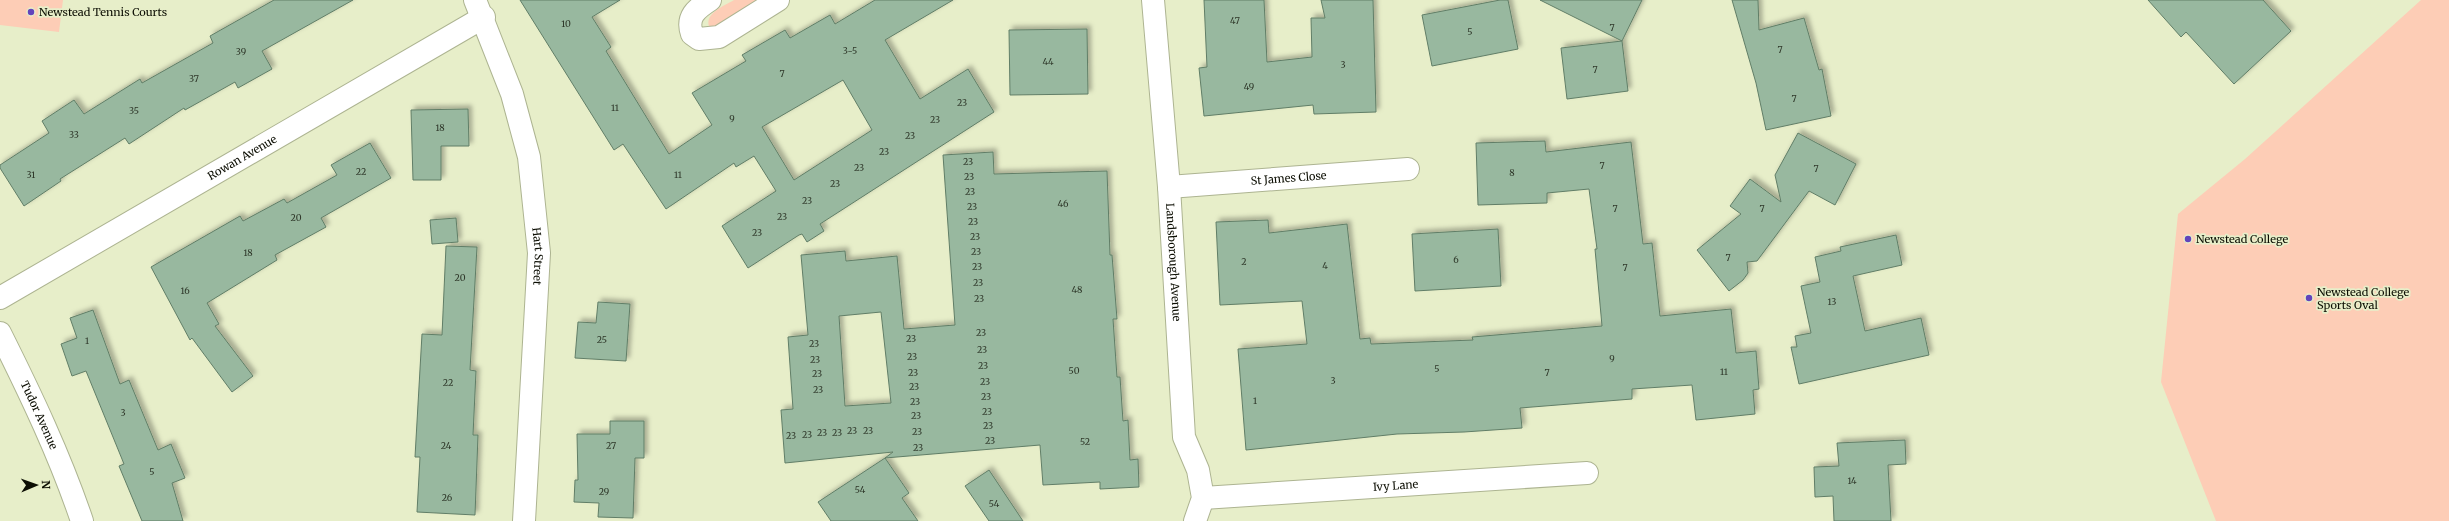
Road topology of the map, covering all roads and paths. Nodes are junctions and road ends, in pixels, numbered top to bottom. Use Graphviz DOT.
graph roads {
  1 [pos="710,0"];
  2 [pos="778,0"];
  3 [pos="1153,0"];
  4 [pos="479,8"];
  5 [pos="1408,169"];
  6 [pos="1169,187"];
  7 [pos="0,298"];
  8 [pos="0,333"];
  9 [pos="1588,473"];
  10 [pos="1203,498"];
  11 [pos="82,521"];
  12 [pos="524,521"];
  13 [pos="1195,521"];
  1 -- 2 [label="street"];
  3 -- 6 [label="street, Landsborough Avenue"];
  4 -- 7 [label="street, Rowan Avenue"];
  4 -- 12 [label="street, Hart Street"];
  5 -- 6 [label="street, St James Close"];
  6 -- 10 [label="street, Landsborough Avenue"];
  8 -- 11 [label="street, Tudor Avenue"];
  9 -- 10 [label="street, Ivy Lane"];
  10 -- 13 [label="street, Landsborough Avenue"];
}
